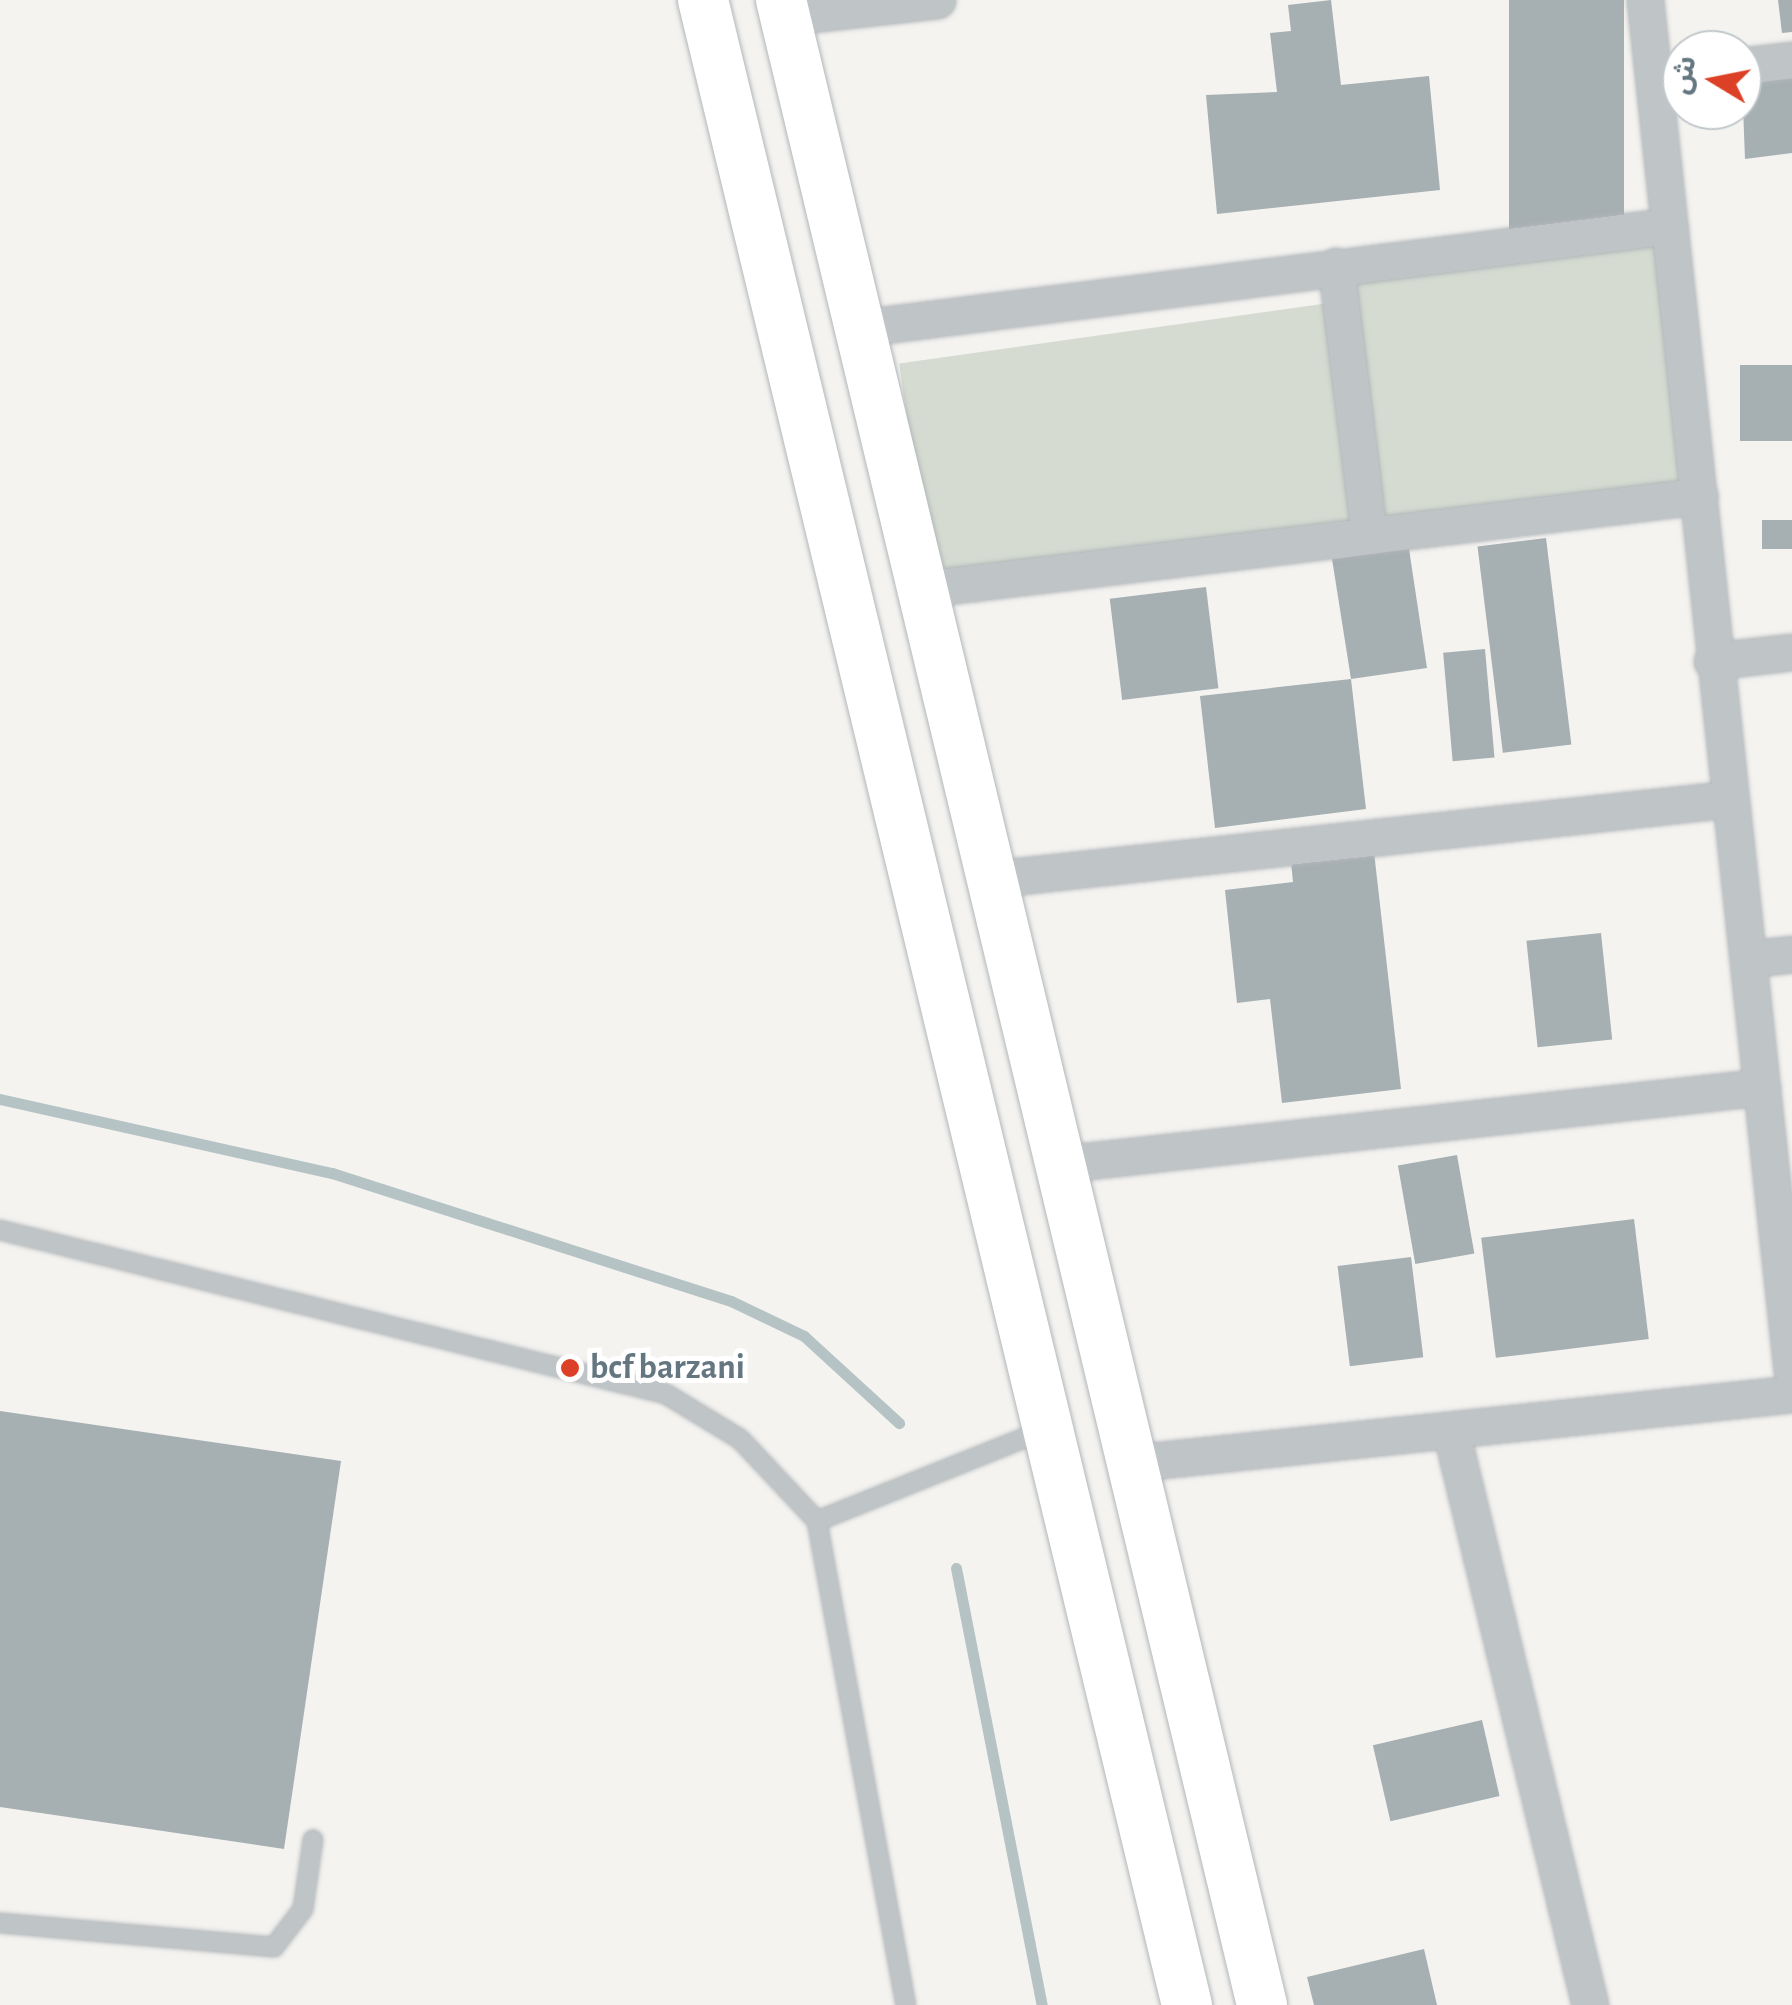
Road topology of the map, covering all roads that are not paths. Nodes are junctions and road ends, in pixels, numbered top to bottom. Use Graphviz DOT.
graph roads {
  1 [pos="703,0"];
  2 [pos="937,0"];
  3 [pos="1645,0"];
  4 [pos="783,8"];
  5 [pos="1662,57"];
  6 [pos="1792,60"];
  7 [pos="1762,64"];
  8 [pos="1668,130"];
  9 [pos="1670,226"];
  10 [pos="1336,266"];
  11 [pos="860,328"];
  12 [pos="896,480"];
  13 [pos="822,491"];
  14 [pos="1699,496"];
  15 [pos="1370,534"];
  16 [pos="922,589"];
  17 [pos="1792,652"];
  18 [pos="1712,661"];
  19 [pos="1730,799"];
  20 [pos="992,878"];
  21 [pos="1792,954"];
  22 [pos="1748,959"];
  23 [pos="1762,1087"];
  24 [pos="1060,1164"];
  25 [pos="1784,1227"];
  26 [pos="0,1230"];
  27 [pos="1792,1370"];
  28 [pos="1792,1394"];
  29 [pos="1048,1428"];
  30 [pos="1451,1431"];
  31 [pos="1132,1463"];
  32 [pos="817,1520"];
  33 [pos="313,1840"];
  34 [pos="0,1923"];
  35 [pos="906,2005"];
  36 [pos="1188,2005"];
  37 [pos="1262,2005"];
  38 [pos="1590,2005"];
  1 -- 13 [label="street"];
  2 -- 4 [label="street"];
  3 -- 5 [label="street"];
  4 -- 11 [label="street"];
  6 -- 7 [label="street"];
  8 -- 9 [label="street"];
  9 -- 10 [label="street"];
  9 -- 14 [label="street"];
  10 -- 11 [label="street"];
  10 -- 15 [label="street"];
  11 -- 12 [label="street"];
  12 -- 13 [label="street"];
  12 -- 16 [label="street"];
  13 -- 29 [label="street"];
  14 -- 15 [label="street"];
  14 -- 18 [label="street"];
  15 -- 16 [label="street"];
  16 -- 20 [label="street"];
  17 -- 18 [label="street"];
  18 -- 19 [label="street"];
  19 -- 20 [label="street"];
  19 -- 22 [label="street"];
  20 -- 24 [label="street"];
  21 -- 22 [label="street"];
  22 -- 23 [label="street"];
  23 -- 24 [label="street"];
  23 -- 25 [label="street"];
  24 -- 31 [label="street"];
  25 -- 27 [label="street"];
  26 -- 32 [label="lane"];
  28 -- 30 [label="street"];
  29 -- 32 [label="lane"];
  29 -- 36 [label="street"];
  30 -- 31 [label="street"];
  30 -- 38 [label="street"];
  31 -- 37 [label="street"];
  32 -- 35 [label="lane"];
  33 -- 34 [label="lane"];
}
